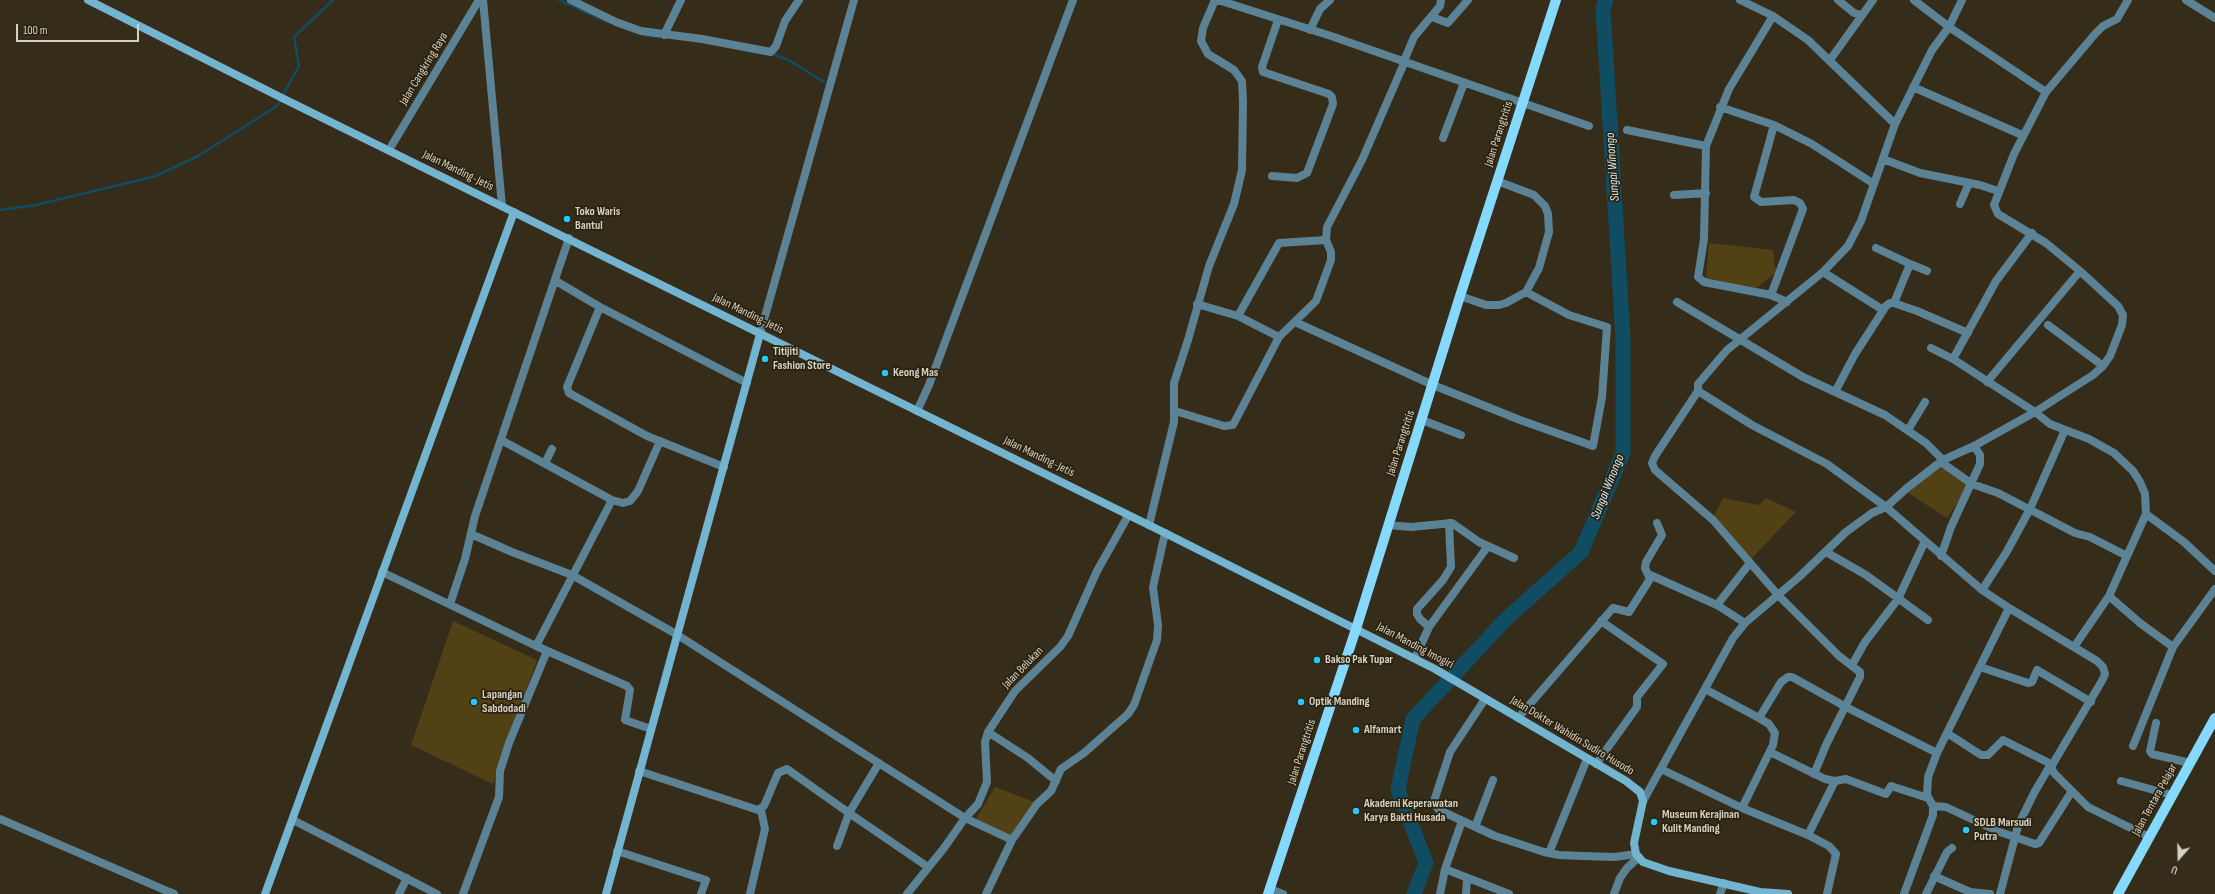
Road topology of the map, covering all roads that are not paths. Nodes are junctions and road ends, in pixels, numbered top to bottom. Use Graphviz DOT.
graph roads {
  1 [pos="88,0"];
  2 [pos="479,0"];
  3 [pos="484,0"];
  4 [pos="571,0"];
  5 [pos="681,0"];
  6 [pos="799,0"];
  7 [pos="854,0"];
  8 [pos="1073,0"];
  9 [pos="1215,0"];
  10 [pos="1218,0"];
  11 [pos="1330,0"];
  12 [pos="1441,0"];
  13 [pos="1468,0"];
  14 [pos="1556,0"];
  15 [pos="1740,0"];
  16 [pos="1838,0"];
  17 [pos="1873,0"];
  18 [pos="1914,0"];
  19 [pos="1962,0"];
  20 [pos="2128,0"];
  21 [pos="2186,0"];
  22 [pos="1861,15"];
  23 [pos="1773,16"];
  24 [pos="1432,17"];
  25 [pos="2215,18"];
  26 [pos="1278,20"];
  27 [pos="1949,27"];
  28 [pos="1310,30"];
  29 [pos="664,35"];
  30 [pos="1830,60"];
  31 [pos="1405,61"];
  32 [pos="1464,83"];
  33 [pos="1913,87"];
  34 [pos="2046,92"];
  35 [pos="1523,103"];
  36 [pos="1720,107"];
  37 [pos="1895,124"];
  38 [pos="1774,125"];
  39 [pos="1589,126"];
  40 [pos="1627,130"];
  41 [pos="2022,135"];
  42 [pos="1443,138"];
  43 [pos="1706,146"];
  44 [pos="389,150"];
  45 [pos="1883,159"];
  46 [pos="1272,176"];
  47 [pos="1497,181"];
  48 [pos="1969,183"];
  49 [pos="1874,184"];
  50 [pos="1998,191"];
  51 [pos="1706,193"];
  52 [pos="1674,195"];
  53 [pos="1960,204"];
  54 [pos="502,206"];
  55 [pos="514,212"];
  56 [pos="2032,233"];
  57 [pos="569,238"];
  58 [pos="1326,240"];
  59 [pos="1876,248"];
  60 [pos="1910,264"];
  61 [pos="1928,271"];
  62 [pos="2080,271"];
  63 [pos="1823,272"];
  64 [pos="556,281"];
  65 [pos="1526,292"];
  66 [pos="1772,295"];
  67 [pos="1460,296"];
  68 [pos="1677,302"];
  69 [pos="1787,302"];
  70 [pos="1894,303"];
  71 [pos="1197,304"];
  72 [pos="600,307"];
  73 [pos="1883,310"];
  74 [pos="1238,316"];
  75 [pos="1295,322"];
  76 [pos="2048,325"];
  77 [pos="1968,333"];
  78 [pos="760,334"];
  79 [pos="1279,337"];
  80 [pos="1740,338"];
  81 [pos="1931,348"];
  82 [pos="1953,359"];
  83 [pos="2103,366"];
  84 [pos="747,382"];
  85 [pos="1987,382"];
  86 [pos="1434,385"];
  87 [pos="1698,391"];
  88 [pos="1835,392"];
  89 [pos="1925,402"];
  90 [pos="917,411"];
  91 [pos="1175,411"];
  92 [pos="2035,412"];
  93 [pos="1422,420"];
  94 [pos="1908,430"];
  95 [pos="2066,430"];
  96 [pos="1461,435"];
  97 [pos="501,440"];
  98 [pos="660,441"];
  99 [pos="1974,446"];
  100 [pos="552,449"];
  101 [pos="1942,461"];
  102 [pos="544,463"];
  103 [pos="724,467"];
  104 [pos="1972,484"];
  105 [pos="612,500"];
  106 [pos="1886,508"];
  107 [pos="2030,509"];
  108 [pos="2146,514"];
  109 [pos="1128,516"];
  110 [pos="1449,523"];
  111 [pos="1657,523"];
  112 [pos="1149,525"];
  113 [pos="1388,525"];
  114 [pos="1165,533"];
  115 [pos="471,534"];
  116 [pos="1925,542"];
  117 [pos="1488,546"];
  118 [pos="1826,552"];
  119 [pos="1941,556"];
  120 [pos="2127,556"];
  121 [pos="1514,558"];
  122 [pos="1750,563"];
  123 [pos="2215,571"];
  124 [pos="382,572"];
  125 [pos="1648,574"];
  126 [pos="572,575"];
  127 [pos="2215,589"];
  128 [pos="1982,590"];
  129 [pos="1778,595"];
  130 [pos="2109,596"];
  131 [pos="1898,599"];
  132 [pos="450,604"];
  133 [pos="1717,605"];
  134 [pos="2009,608"];
  135 [pos="1928,620"];
  136 [pos="1601,621"];
  137 [pos="1745,623"];
  138 [pos="1429,627"];
  139 [pos="1356,629"];
  140 [pos="676,634"];
  141 [pos="536,646"];
  142 [pos="2074,647"];
  143 [pos="2173,648"];
  144 [pos="546,651"];
  145 [pos="1415,658"];
  146 [pos="1852,665"];
  147 [pos="1980,667"];
  148 [pos="1463,686"];
  149 [pos="1705,689"];
  150 [pos="1485,699"];
  151 [pos="2091,702"];
  152 [pos="1846,707"];
  153 [pos="1518,718"];
  154 [pos="1759,718"];
  155 [pos="2215,718"];
  156 [pos="2156,723"];
  157 [pos="651,730"];
  158 [pos="988,732"];
  159 [pos="1947,733"];
  160 [pos="2133,746"];
  161 [pos="1770,752"];
  162 [pos="1937,753"];
  163 [pos="1588,759"];
  164 [pos="879,763"];
  165 [pos="2190,763"];
  166 [pos="1596,764"];
  167 [pos="2051,764"];
  168 [pos="1661,769"];
  169 [pos="640,771"];
  170 [pos="1814,774"];
  171 [pos="1493,780"];
  172 [pos="1056,781"];
  173 [pos="2121,781"];
  174 [pos="1835,782"];
  175 [pos="2072,791"];
  176 [pos="2172,795"];
  177 [pos="1928,798"];
  178 [pos="1643,801"];
  179 [pos="1933,806"];
  180 [pos="1742,808"];
  181 [pos="761,810"];
  182 [pos="849,813"];
  183 [pos="965,818"];
  184 [pos="0,819"];
  185 [pos="293,820"];
  186 [pos="1462,821"];
  187 [pos="1474,827"];
  188 [pos="1808,835"];
  189 [pos="2149,837"];
  190 [pos="2016,838"];
  191 [pos="1012,840"];
  192 [pos="837,846"];
  193 [pos="1952,848"];
  194 [pos="617,850"];
  195 [pos="1549,853"];
  196 [pos="1638,856"];
  197 [pos="928,867"];
  198 [pos="1446,870"];
  199 [pos="1934,876"];
  200 [pos="407,878"];
  201 [pos="1467,879"];
  202 [pos="1724,883"];
  203 [pos="1269,892"];
  204 [pos="434,893"];
  205 [pos="174,894"];
  206 [pos="265,894"];
  207 [pos="399,894"];
  208 [pos="463,894"];
  209 [pos="606,894"];
  210 [pos="701,894"];
  211 [pos="750,894"];
  212 [pos="907,894"];
  213 [pos="986,894"];
  214 [pos="1282,894"];
  215 [pos="1440,894"];
  216 [pos="1466,894"];
  217 [pos="1509,894"];
  218 [pos="1614,894"];
  219 [pos="1720,894"];
  220 [pos="1788,894"];
  221 [pos="1828,894"];
  222 [pos="1904,894"];
  223 [pos="1926,894"];
  224 [pos="1990,894"];
  225 [pos="2000,894"];
  226 [pos="2118,894"];
  1 -- 44 [label="main road, Jalan Manding-Jetis"];
  2 -- 44 [label="street, Jalan Cangkring Raya"];
  3 -- 54 [label="street"];
  4 -- 29 [label="street"];
  5 -- 29 [label="street"];
  6 -- 29 [label="street"];
  7 -- 78 [label="street"];
  8 -- 90 [label="street"];
  9 -- 71 [label="street"];
  10 -- 26 [label="street"];
  11 -- 28 [label="street"];
  12 -- 24 [label="street"];
  13 -- 24 [label="street"];
  14 -- 35 [label="main road, Jalan Parangtritis"];
  15 -- 23 [label="street"];
  16 -- 22 [label="street"];
  17 -- 22 [label="street"];
  18 -- 27 [label="street"];
  19 -- 27 [label="street"];
  20 -- 34 [label="street"];
  21 -- 25 [label="street"];
  22 -- 30 [label="street"];
  23 -- 30 [label="street"];
  23 -- 36 [label="street"];
  24 -- 31 [label="street"];
  26 -- 28 [label="street"];
  26 -- 46 [label="street"];
  27 -- 33 [label="street"];
  27 -- 34 [label="street"];
  28 -- 31 [label="street"];
  30 -- 37 [label="street"];
  31 -- 32 [label="street"];
  31 -- 58 [label="street"];
  32 -- 35 [label="street"];
  32 -- 42 [label="street"];
  33 -- 37 [label="street"];
  33 -- 41 [label="street"];
  34 -- 41 [label="street"];
  35 -- 39 [label="street"];
  35 -- 47 [label="main road, Jalan Parangtritis"];
  36 -- 38 [label="street"];
  36 -- 43 [label="street"];
  37 -- 45 [label="street"];
  38 -- 49 [label="street"];
  38 -- 66 [label="street"];
  40 -- 43 [label="street"];
  41 -- 50 [label="street"];
  43 -- 51 [label="street"];
  44 -- 54 [label="main road, Jalan Manding-Jetis"];
  45 -- 48 [label="street"];
  45 -- 49 [label="street"];
  47 -- 65 [label="street"];
  47 -- 67 [label="main road, Jalan Parangtritis"];
  48 -- 50 [label="street"];
  48 -- 53 [label="street"];
  49 -- 63 [label="street"];
  50 -- 56 [label="street"];
  51 -- 52 [label="street"];
  51 -- 66 [label="street"];
  54 -- 55 [label="main road, Jalan Manding-Jetis"];
  55 -- 57 [label="main road, Jalan Manding-Jetis"];
  55 -- 124 [label="main road"];
  56 -- 62 [label="street"];
  56 -- 77 [label="street"];
  57 -- 64 [label="street"];
  57 -- 78 [label="main road, Jalan Manding-Jetis"];
  58 -- 74 [label="street"];
  58 -- 75 [label="street"];
  59 -- 60 [label="street"];
  60 -- 61 [label="street"];
  60 -- 70 [label="street"];
  62 -- 83 [label="street"];
  62 -- 85 [label="street"];
  63 -- 69 [label="street"];
  63 -- 73 [label="street"];
  64 -- 72 [label="street"];
  64 -- 97 [label="street"];
  65 -- 67 [label="street"];
  65 -- 86 [label="street"];
  66 -- 69 [label="street"];
  67 -- 86 [label="main road, Jalan Parangtritis"];
  68 -- 80 [label="street"];
  69 -- 80 [label="street"];
  70 -- 73 [label="street"];
  70 -- 77 [label="street"];
  71 -- 74 [label="street"];
  71 -- 91 [label="street"];
  72 -- 84 [label="street"];
  72 -- 98 [label="street"];
  73 -- 88 [label="street"];
  74 -- 79 [label="street"];
  75 -- 79 [label="street"];
  75 -- 86 [label="street"];
  76 -- 83 [label="street"];
  77 -- 82 [label="street"];
  78 -- 84 [label="main road"];
  78 -- 90 [label="main road, Jalan Manding-Jetis"];
  79 -- 91 [label="street"];
  80 -- 87 [label="street"];
  80 -- 88 [label="street"];
  81 -- 82 [label="street"];
  82 -- 85 [label="street"];
  83 -- 92 [label="street"];
  84 -- 103 [label="main road"];
  85 -- 92 [label="street"];
  86 -- 93 [label="main road, Jalan Parangtritis"];
  87 -- 106 [label="street"];
  87 -- 122 [label="street"];
  88 -- 94 [label="street"];
  89 -- 94 [label="street"];
  90 -- 109 [label="main road, Jalan Manding-Jetis"];
  91 -- 112 [label="street"];
  92 -- 95 [label="street"];
  92 -- 99 [label="street"];
  93 -- 96 [label="street"];
  93 -- 113 [label="main road, Jalan Parangtritis"];
  94 -- 101 [label="street"];
  95 -- 107 [label="street"];
  95 -- 108 [label="street"];
  97 -- 102 [label="street"];
  97 -- 115 [label="street"];
  98 -- 103 [label="street"];
  98 -- 105 [label="street"];
  99 -- 101 [label="street"];
  99 -- 104 [label="street"];
  100 -- 102 [label="street"];
  101 -- 104 [label="street"];
  101 -- 106 [label="street"];
  102 -- 105 [label="street"];
  103 -- 140 [label="main road"];
  104 -- 107 [label="street"];
  104 -- 119 [label="street"];
  105 -- 126 [label="street"];
  106 -- 116 [label="street"];
  106 -- 118 [label="street"];
  107 -- 120 [label="street"];
  107 -- 128 [label="street"];
  108 -- 120 [label="street"];
  108 -- 123 [label="street"];
  109 -- 112 [label="main road, Jalan Manding-Jetis"];
  109 -- 158 [label="street, Jalan Belukan"];
  110 -- 113 [label="street"];
  110 -- 117 [label="street"];
  110 -- 138 [label="street"];
  111 -- 125 [label="street"];
  112 -- 114 [label="main road, Jalan Manding-Jetis"];
  113 -- 139 [label="main road, Jalan Parangtritis"];
  114 -- 139 [label="main road, Jalan Manding-Jetis"];
  114 -- 172 [label="street"];
  115 -- 126 [label="street"];
  115 -- 132 [label="street"];
  116 -- 119 [label="street"];
  116 -- 131 [label="street"];
  117 -- 121 [label="street"];
  117 -- 138 [label="street"];
  118 -- 129 [label="street"];
  118 -- 131 [label="street"];
  119 -- 128 [label="street"];
  120 -- 130 [label="street"];
  122 -- 129 [label="street"];
  122 -- 133 [label="street"];
  124 -- 132 [label="street"];
  124 -- 185 [label="main road"];
  125 -- 133 [label="street"];
  125 -- 136 [label="street"];
  126 -- 140 [label="street"];
  126 -- 141 [label="street"];
  127 -- 143 [label="street"];
  128 -- 134 [label="street"];
  129 -- 137 [label="street"];
  129 -- 146 [label="street"];
  130 -- 142 [label="street"];
  130 -- 143 [label="street"];
  131 -- 135 [label="street"];
  131 -- 146 [label="street"];
  132 -- 141 [label="street"];
  133 -- 137 [label="street"];
  134 -- 142 [label="street"];
  134 -- 147 [label="street"];
  136 -- 153 [label="street"];
  136 -- 166 [label="street"];
  137 -- 149 [label="street"];
  138 -- 145 [label="street"];
  139 -- 145 [label="main road, Jalan Manding Imogiri"];
  139 -- 203 [label="main road, Jalan Parangtritis"];
  140 -- 157 [label="main road"];
  140 -- 164 [label="street"];
  141 -- 144 [label="street"];
  142 -- 151 [label="street"];
  143 -- 160 [label="street"];
  144 -- 157 [label="street"];
  144 -- 208 [label="street"];
  145 -- 148 [label="main road, Jalan Manding Imogiri"];
  146 -- 152 [label="street"];
  147 -- 151 [label="street"];
  147 -- 159 [label="street"];
  148 -- 150 [label="main road, Jalan Dokter Wahidin Sudiro Husodo"];
  149 -- 154 [label="street"];
  149 -- 168 [label="street"];
  150 -- 153 [label="main road, Jalan Dokter Wahidin Sudiro Husodo"];
  150 -- 186 [label="street"];
  151 -- 167 [label="street"];
  152 -- 154 [label="street"];
  152 -- 162 [label="street"];
  152 -- 170 [label="street"];
  153 -- 163 [label="main road, Jalan Dokter Wahidin Sudiro Husodo"];
  154 -- 161 [label="street"];
  155 -- 165 [label="main road, Jalan Tentara Pelajar"];
  156 -- 165 [label="street"];
  157 -- 169 [label="main road"];
  158 -- 172 [label="street"];
  158 -- 183 [label="street, Jalan Belukan"];
  159 -- 162 [label="street"];
  159 -- 167 [label="street"];
  161 -- 170 [label="street"];
  161 -- 180 [label="street"];
  162 -- 177 [label="street"];
  163 -- 166 [label="main road, Jalan Dokter Wahidin Sudiro Husodo"];
  163 -- 195 [label="street"];
  164 -- 182 [label="street"];
  164 -- 183 [label="street"];
  165 -- 176 [label="main road, Jalan Tentara Pelajar"];
  166 -- 178 [label="main road, Jalan Dokter Wahidin Sudiro Husodo"];
  167 -- 175 [label="street"];
  167 -- 190 [label="street"];
  168 -- 178 [label="street"];
  168 -- 180 [label="street"];
  169 -- 181 [label="street"];
  169 -- 194 [label="main road"];
  170 -- 174 [label="street"];
  171 -- 187 [label="street"];
  172 -- 191 [label="street"];
  173 -- 176 [label="street"];
  174 -- 177 [label="street"];
  174 -- 188 [label="street"];
  175 -- 189 [label="street"];
  175 -- 190 [label="street"];
  176 -- 189 [label="main road, Jalan Tentara Pelajar"];
  177 -- 179 [label="street"];
  178 -- 196 [label="main road"];
  179 -- 190 [label="street"];
  179 -- 222 [label="street"];
  180 -- 188 [label="street"];
  181 -- 182 [label="street"];
  181 -- 211 [label="street"];
  182 -- 192 [label="street"];
  182 -- 197 [label="street"];
  183 -- 191 [label="street"];
  183 -- 197 [label="street, Jalan Belukan"];
  184 -- 205 [label="street"];
  185 -- 200 [label="street"];
  185 -- 206 [label="main road"];
  186 -- 187 [label="street"];
  186 -- 198 [label="street"];
  187 -- 195 [label="street"];
  188 -- 221 [label="street"];
  189 -- 226 [label="main road, Jalan Tentara Pelajar"];
  190 -- 225 [label="street"];
  191 -- 213 [label="street"];
  193 -- 199 [label="street"];
  194 -- 209 [label="main road"];
  194 -- 210 [label="street"];
  195 -- 196 [label="street"];
  196 -- 202 [label="main road"];
  196 -- 218 [label="street"];
  197 -- 212 [label="street, Jalan Belukan"];
  198 -- 201 [label="street"];
  198 -- 215 [label="street"];
  199 -- 223 [label="street"];
  199 -- 224 [label="street"];
  200 -- 204 [label="street"];
  200 -- 207 [label="street"];
  201 -- 216 [label="street"];
  201 -- 217 [label="street"];
  202 -- 219 [label="street"];
  202 -- 220 [label="main road"];
  203 -- 214 [label="street"];
}
